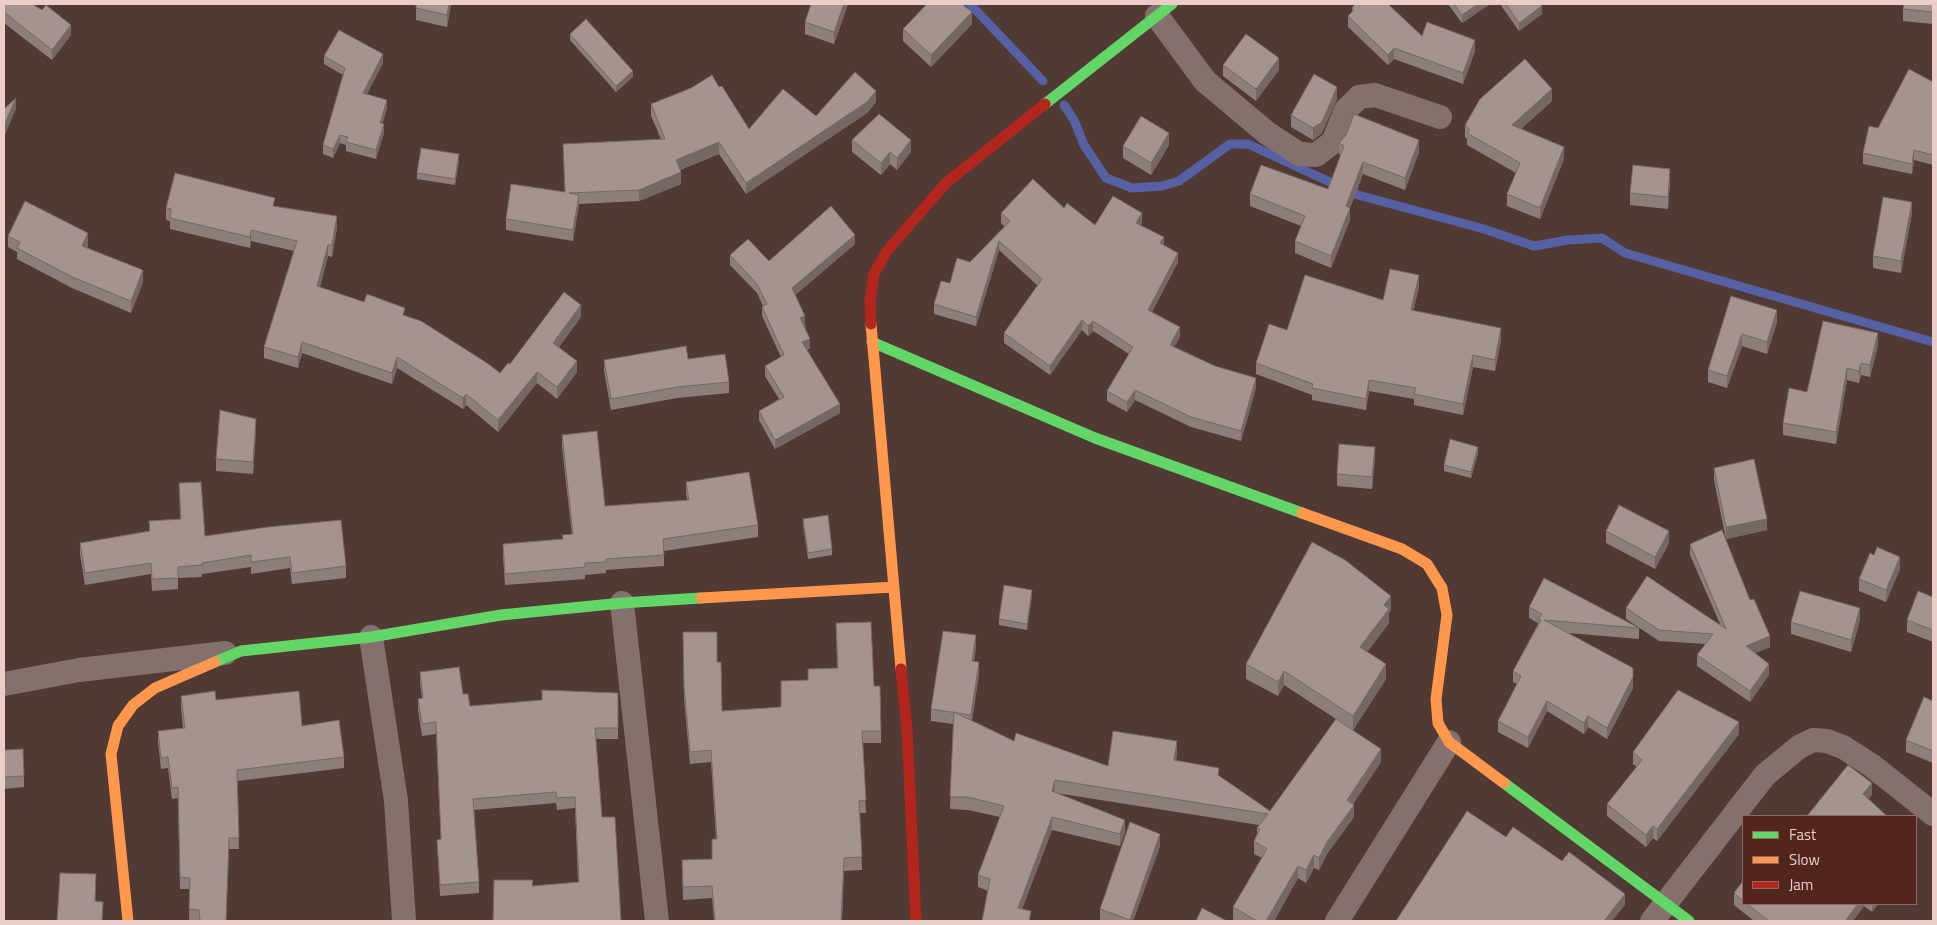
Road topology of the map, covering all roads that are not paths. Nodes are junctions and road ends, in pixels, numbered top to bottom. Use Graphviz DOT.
graph roads {
  1 [pos="1164,10"];
  2 [pos="1440,117"];
  3 [pos="872,342"];
  4 [pos="894,587"];
  5 [pos="622,603"];
  6 [pos="371,637"];
  7 [pos="241,651"];
  8 [pos="4,684"];
  9 [pos="1449,742"];
  10 [pos="1933,814"];
  11 [pos="1666,902"];
  12 [pos="128,921"];
  13 [pos="404,921"];
  14 [pos="657,921"];
  15 [pos="916,921"];
  16 [pos="1337,921"];
  17 [pos="1652,921"];
  18 [pos="1689,921"];
  1 -- 2 [label="street"];
  1 -- 3 [label="street"];
  3 -- 4 [label="street"];
  3 -- 9 [label="street"];
  4 -- 5 [label="street"];
  4 -- 15 [label="street"];
  5 -- 6 [label="street"];
  5 -- 14 [label="street"];
  6 -- 7 [label="street"];
  6 -- 13 [label="street"];
  7 -- 8 [label="street"];
  7 -- 12 [label="street"];
  9 -- 11 [label="street"];
  9 -- 16 [label="street"];
  10 -- 11 [label="street"];
  11 -- 17 [label="street"];
  11 -- 18 [label="street"];
}
